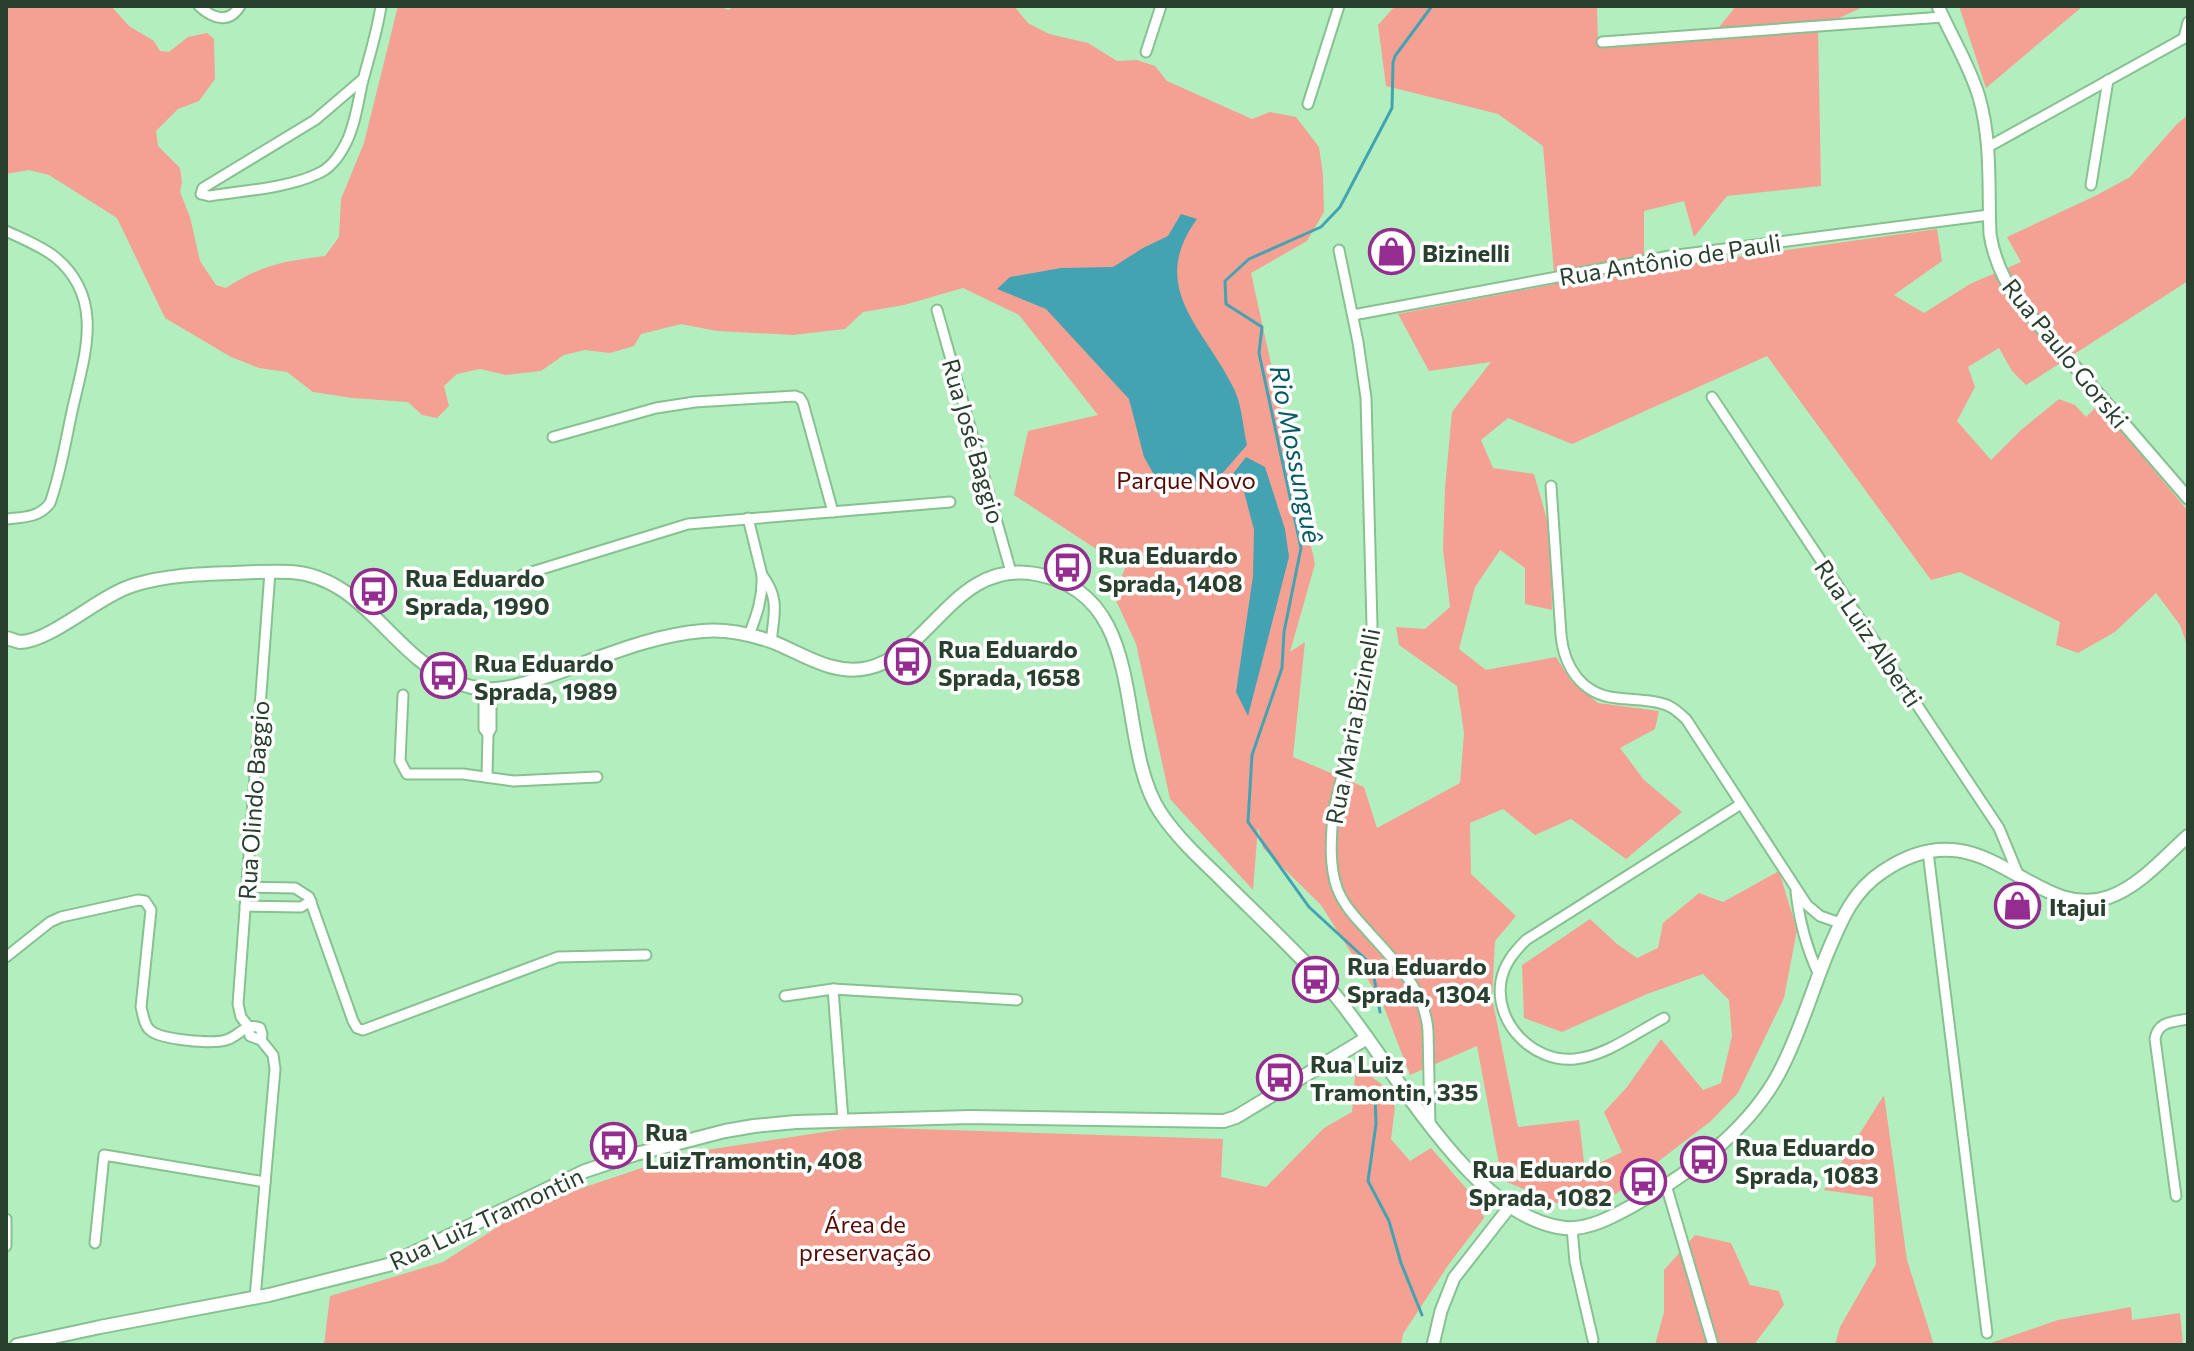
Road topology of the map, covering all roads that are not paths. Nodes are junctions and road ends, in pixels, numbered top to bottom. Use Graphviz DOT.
graph roads {
  1 [pos="199,6"];
  2 [pos="240,6"];
  3 [pos="381,6"];
  4 [pos="1161,6"];
  5 [pos="1339,6"];
  6 [pos="1940,11"];
  7 [pos="2188,22"];
  8 [pos="2186,37"];
  9 [pos="1602,42"];
  10 [pos="1146,52"];
  11 [pos="363,79"];
  12 [pos="2108,80"];
  13 [pos="1308,104"];
  14 [pos="1988,147"];
  15 [pos="2091,185"];
  16 [pos="1989,215"];
  17 [pos="6,231"];
  18 [pos="1339,250"];
  19 [pos="937,310"];
  20 [pos="1353,315"];
  21 [pos="1712,397"];
  22 [pos="553,437"];
  23 [pos="1551,486"];
  24 [pos="2188,498"];
  25 [pos="950,502"];
  26 [pos="833,512"];
  27 [pos="748,518"];
  28 [pos="6,519"];
  29 [pos="270,572"];
  30 [pos="1011,572"];
  31 [pos="522,575"];
  32 [pos="762,575"];
  33 [pos="749,635"];
  34 [pos="8,642"];
  35 [pos="771,642"];
  36 [pos="488,689"];
  37 [pos="403,695"];
  38 [pos="487,777"];
  39 [pos="597,777"];
  40 [pos="1741,804"];
  41 [pos="2188,836"];
  42 [pos="1928,852"];
  43 [pos="2018,874"];
  44 [pos="246,887"];
  45 [pos="1795,888"];
  46 [pos="311,901"];
  47 [pos="245,906"];
  48 [pos="1840,923"];
  49 [pos="646,955"];
  50 [pos="6,957"];
  51 [pos="1819,975"];
  52 [pos="833,989"];
  53 [pos="785,996"];
  54 [pos="1017,1000"];
  55 [pos="1664,1018"];
  56 [pos="2188,1019"];
  57 [pos="248,1026"];
  58 [pos="1367,1038"];
  59 [pos="843,1120"];
  60 [pos="1430,1126"];
  61 [pos="265,1182"];
  62 [pos="1666,1185"];
  63 [pos="2176,1196"];
  64 [pos="1511,1205"];
  65 [pos="6,1219"];
  66 [pos="1572,1228"];
  67 [pos="95,1243"];
  68 [pos="6,1246"];
  69 [pos="255,1298"];
  70 [pos="1987,1333"];
  71 [pos="1593,1340"];
  72 [pos="17,1345"];
  73 [pos="1433,1345"];
  74 [pos="1713,1345"];
  1 -- 2 [label="street"];
  3 -- 11 [label="street"];
  4 -- 10 [label="street"];
  5 -- 13 [label="street"];
  6 -- 9 [label="street"];
  6 -- 14 [label="street, Rua Paulo Gorski"];
  7 -- 8 [label="street"];
  8 -- 12 [label="street"];
  11 -- 11 [label="street"];
  12 -- 14 [label="street"];
  12 -- 15 [label="street"];
  14 -- 16 [label="street, Rua Paulo Gorski"];
  16 -- 20 [label="street, Rua Antônio de Pauli"];
  16 -- 24 [label="street, Rua Paulo Gorski"];
  17 -- 28 [label="street"];
  18 -- 20 [label="street, Rua Maria Bizinelli"];
  19 -- 30 [label="street, Rua José Baggio"];
  20 -- 60 [label="street, Rua Maria Bizinelli"];
  21 -- 43 [label="street, Rua Luiz Alberti"];
  22 -- 26 [label="street"];
  23 -- 40 [label="street"];
  25 -- 26 [label="street"];
  26 -- 27 [label="street"];
  27 -- 31 [label="street"];
  27 -- 32 [label="street"];
  29 -- 34 [label="main road"];
  29 -- 36 [label="main road"];
  29 -- 44 [label="street, Rua Olindo Baggio"];
  30 -- 35 [label="main road"];
  30 -- 58 [label="main road"];
  32 -- 33 [label="street"];
  32 -- 35 [label="street"];
  33 -- 35 [label="main road"];
  33 -- 36 [label="main road"];
  36 -- 38 [label="street"];
  37 -- 38 [label="street"];
  38 -- 39 [label="street"];
  40 -- 45 [label="street"];
  40 -- 55 [label="street"];
  41 -- 43 [label="main road"];
  42 -- 43 [label="main road"];
  42 -- 48 [label="main road"];
  42 -- 70 [label="street"];
  44 -- 46 [label="street"];
  44 -- 47 [label="street, Rua Olindo Baggio"];
  45 -- 48 [label="street"];
  45 -- 51 [label="street"];
  46 -- 47 [label="street"];
  46 -- 49 [label="street"];
  47 -- 57 [label="street, Rua Olindo Baggio"];
  48 -- 51 [label="main road"];
  50 -- 57 [label="street"];
  51 -- 62 [label="main road"];
  52 -- 53 [label="street"];
  52 -- 54 [label="street"];
  52 -- 59 [label="street"];
  56 -- 63 [label="street"];
  57 -- 61 [label="street"];
  58 -- 59 [label="main road, Rua Luiz Tramontin"];
  58 -- 60 [label="main road"];
  59 -- 69 [label="main road, Rua Luiz Tramontin"];
  60 -- 64 [label="main road"];
  61 -- 67 [label="street"];
  61 -- 69 [label="street"];
  62 -- 66 [label="main road"];
  62 -- 74 [label="street"];
  64 -- 66 [label="main road"];
  64 -- 73 [label="street"];
  65 -- 68 [label="street"];
  66 -- 71 [label="street"];
  69 -- 72 [label="main road, Rua Luiz Tramontin"];
}
